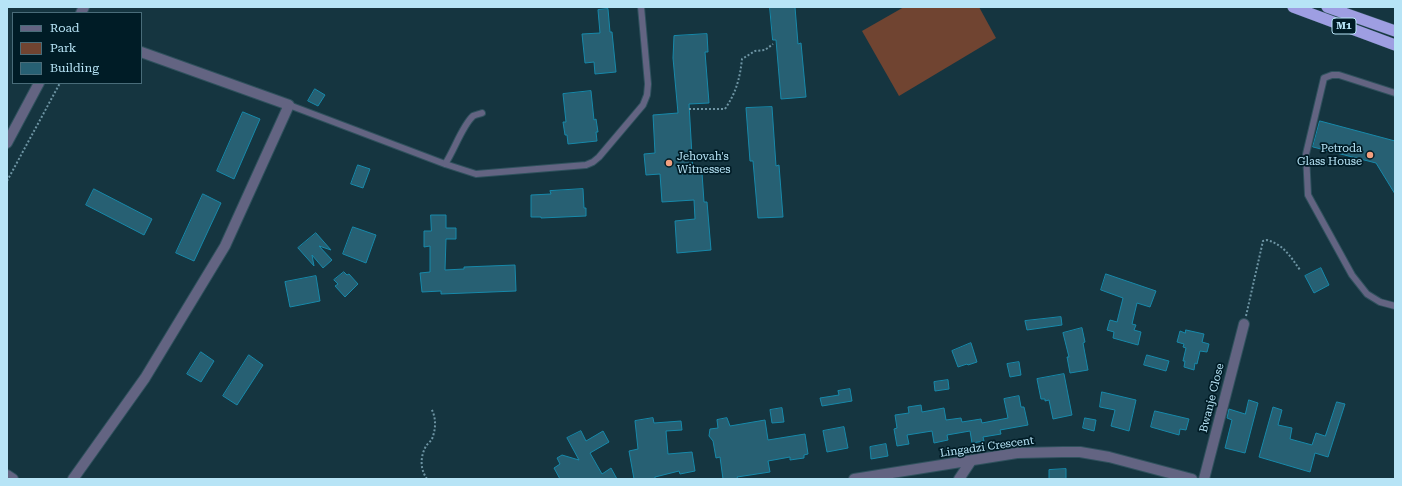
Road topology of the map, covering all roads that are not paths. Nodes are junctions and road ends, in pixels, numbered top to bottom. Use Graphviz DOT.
graph roads {
  1 [pos="641,7"];
  2 [pos="1293,7"];
  3 [pos="1327,7"];
  4 [pos="1395,31"];
  5 [pos="1395,45"];
  6 [pos="142,52"];
  7 [pos="38,84"];
  8 [pos="1395,93"];
  9 [pos="289,105"];
  10 [pos="482,113"];
  11 [pos="7,143"];
  12 [pos="445,164"];
  13 [pos="1395,306"];
  14 [pos="1244,324"];
  15 [pos="971,461"];
  16 [pos="7,475"];
  17 [pos="13,479"];
  18 [pos="73,479"];
  19 [pos="854,479"];
  20 [pos="959,479"];
  21 [pos="1192,479"];
  22 [pos="1204,479"];
  1 -- 12 [label="lane"];
  2 -- 5 [label="highway, M1"];
  3 -- 4 [label="highway, M1"];
  6 -- 9 [label="street"];
  7 -- 11 [label="street"];
  8 -- 13 [label="lane"];
  9 -- 12 [label="lane"];
  9 -- 18 [label="street"];
  10 -- 12 [label="lane"];
  14 -- 22 [label="street, Bwanje Close"];
  15 -- 19 [label="street, Lingadzi Crescent"];
  15 -- 20 [label="street"];
  15 -- 21 [label="street, Lingadzi Crescent"];
  16 -- 17 [label="street"];
}
